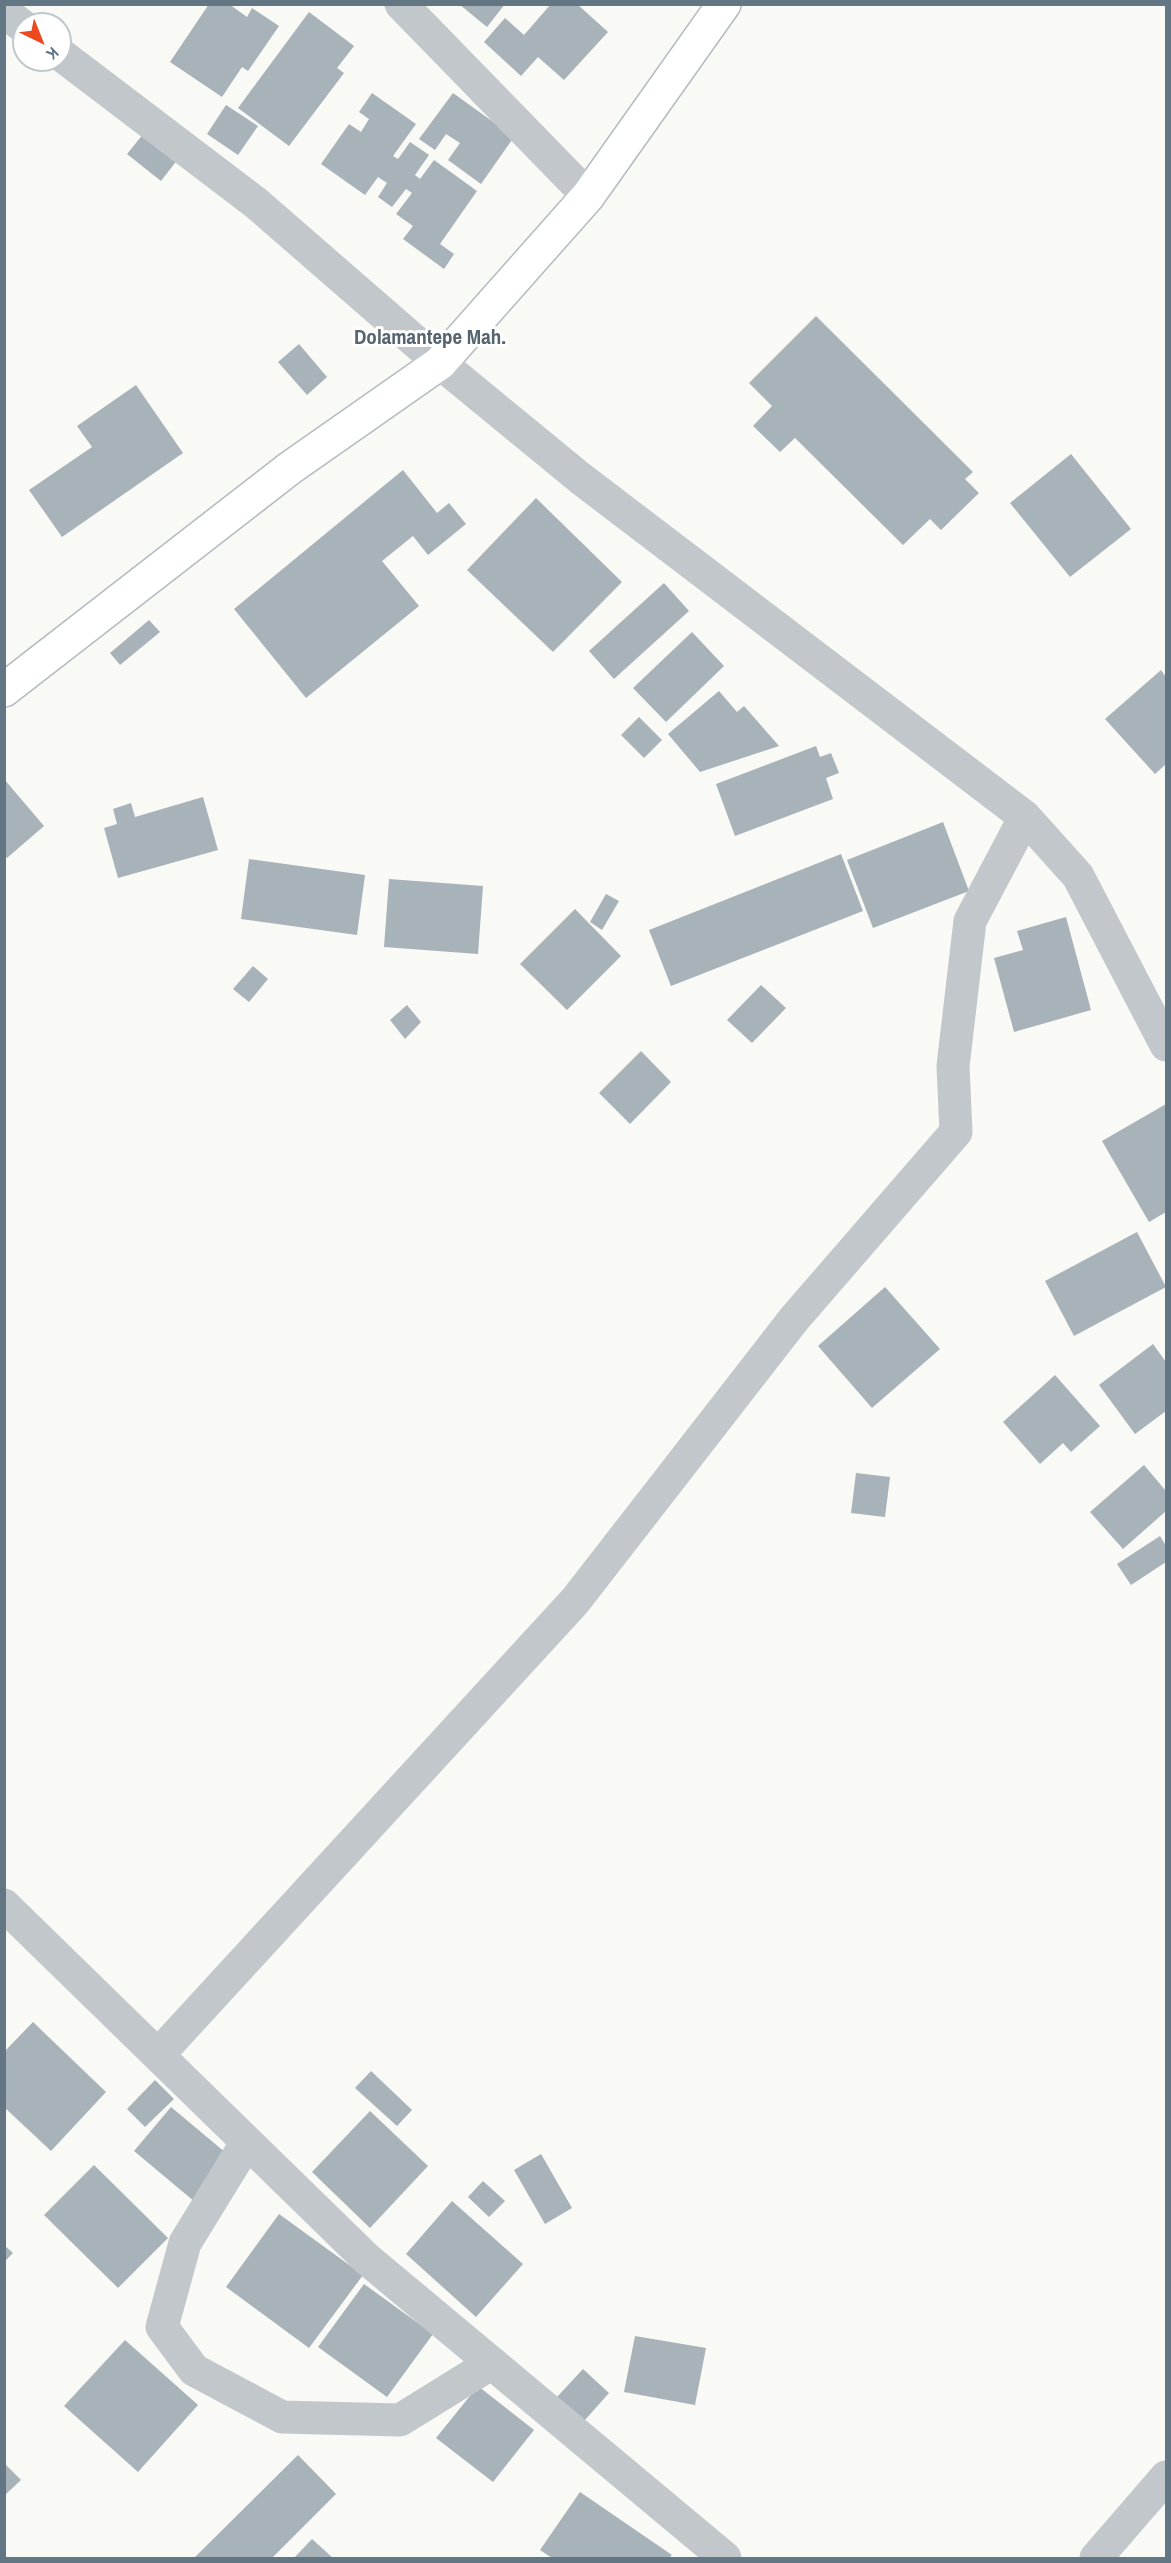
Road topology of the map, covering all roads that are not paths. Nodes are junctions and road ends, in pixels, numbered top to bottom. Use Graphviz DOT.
graph roads {
  1 [pos="401,4"];
  2 [pos="724,4"];
  3 [pos="72,63"];
  4 [pos="588,196"];
  5 [pos="440,363"];
  6 [pos="5,690"];
  7 [pos="1025,817"];
  8 [pos="1167,1045"];
  9 [pos="4,1905"];
  10 [pos="158,2055"];
  11 [pos="247,2142"];
  12 [pos="492,2363"];
  13 [pos="1167,2477"];
  14 [pos="725,2559"];
  15 [pos="1096,2559"];
  1 -- 4 [label="street"];
  2 -- 4 [label="street"];
  3 -- 5 [label="street"];
  4 -- 5 [label="street"];
  5 -- 6 [label="street"];
  5 -- 7 [label="street"];
  7 -- 8 [label="street"];
  7 -- 10 [label="street"];
  9 -- 10 [label="street"];
  10 -- 11 [label="street"];
  11 -- 12 [label="street"];
  11 -- 12 [label="street"];
  12 -- 14 [label="street"];
  13 -- 15 [label="street"];
}
